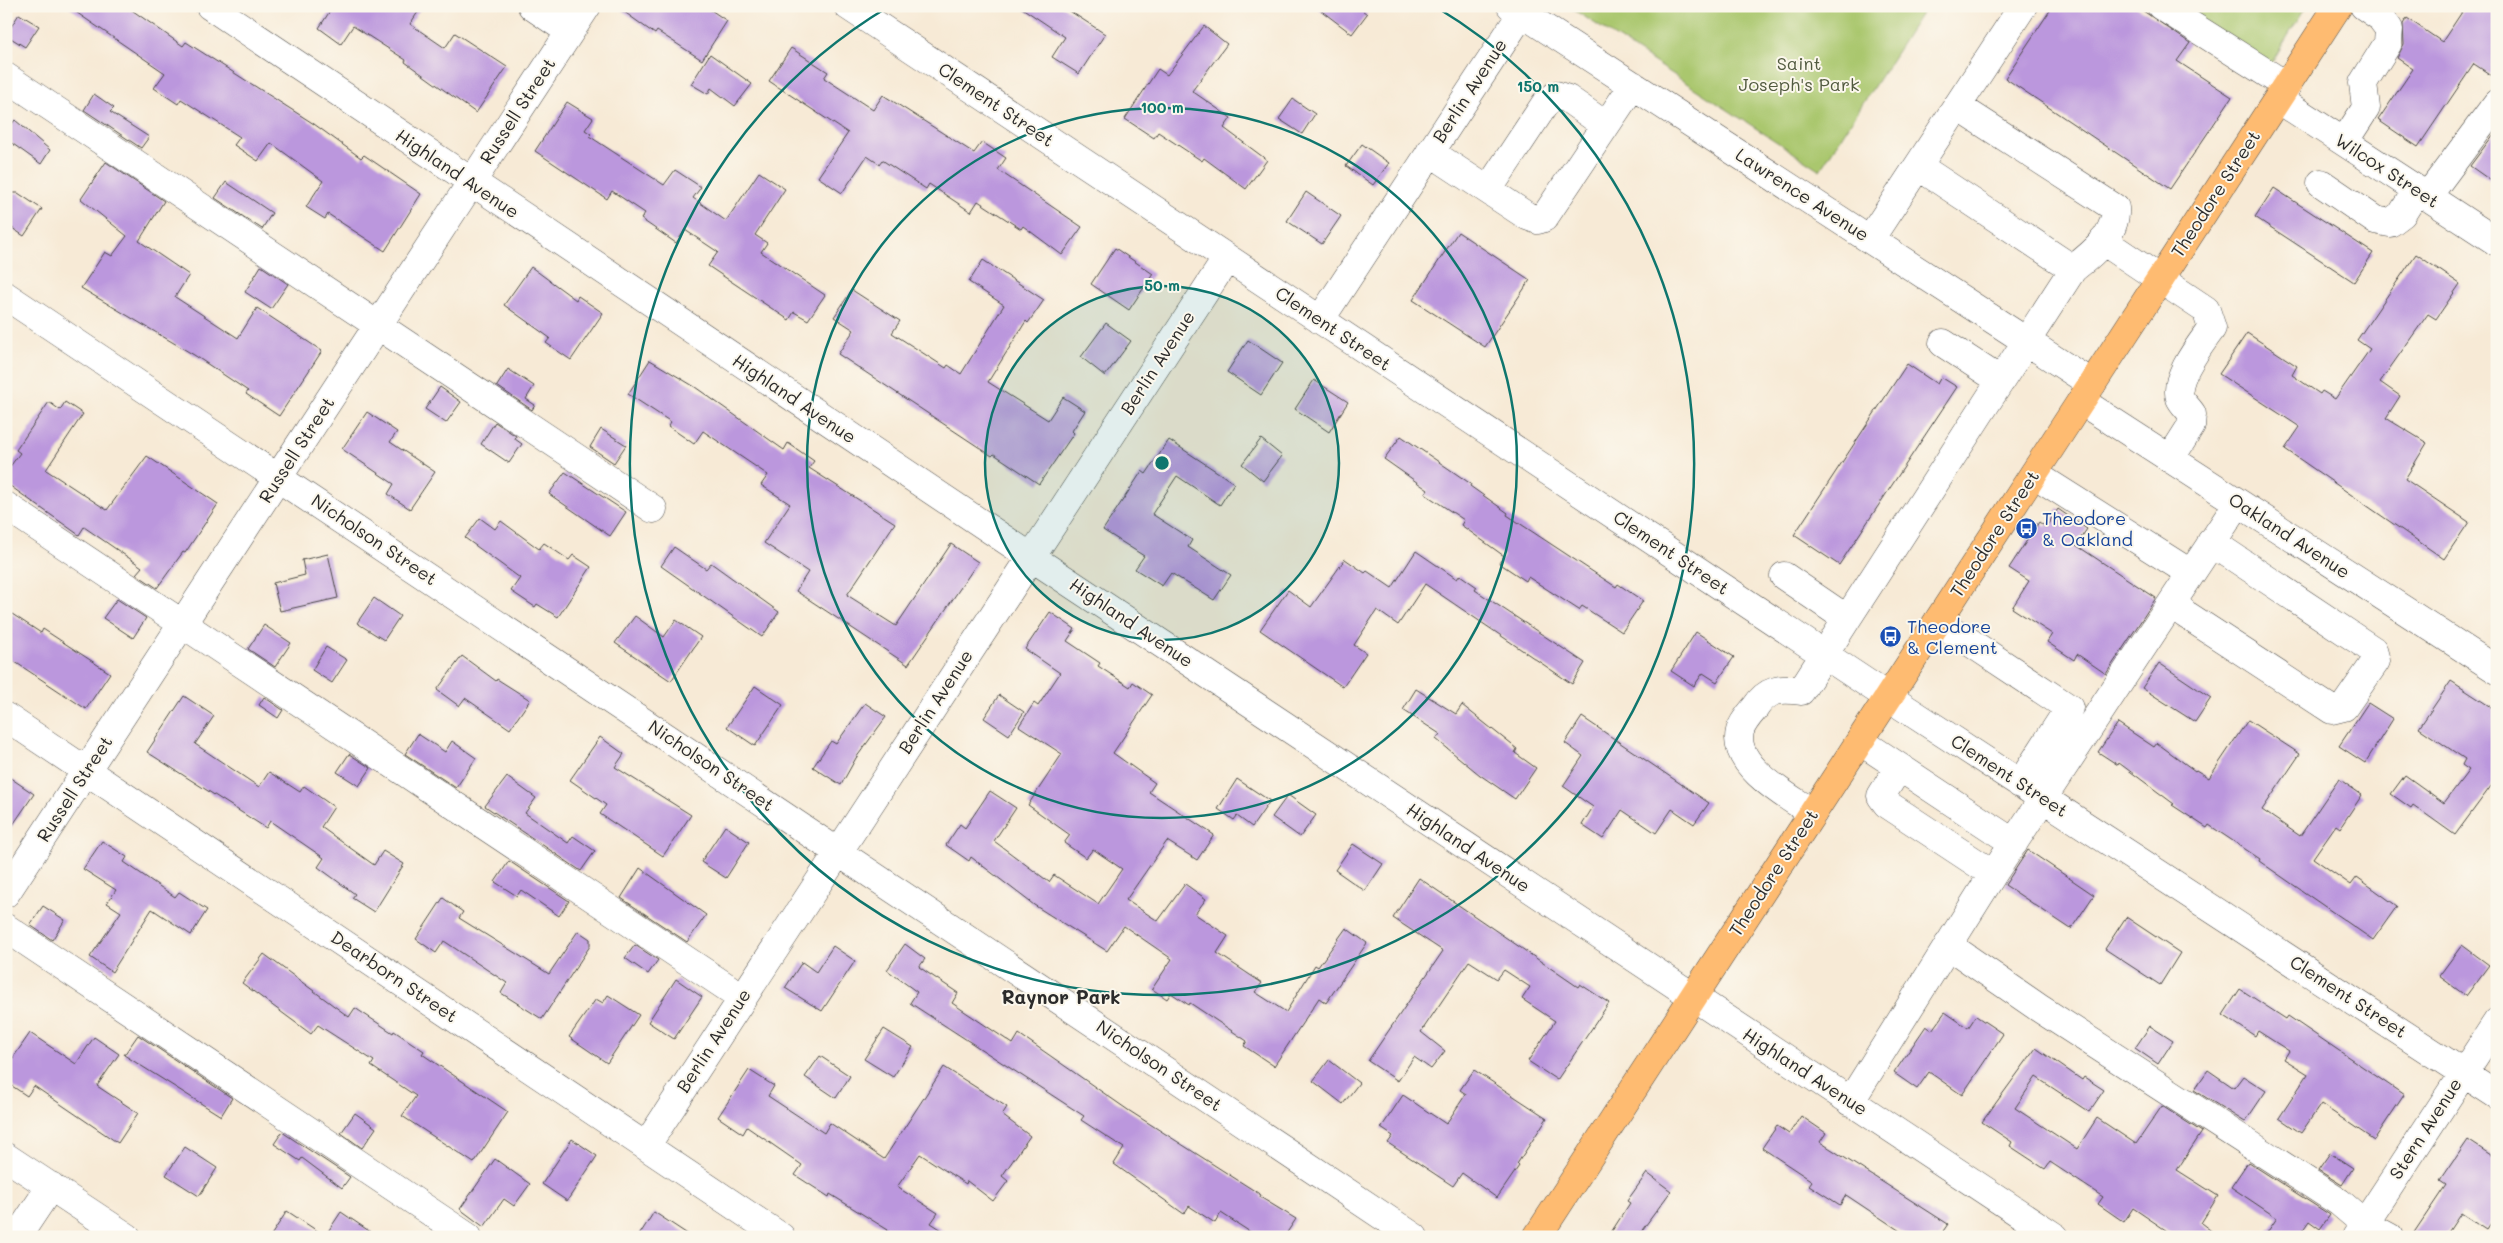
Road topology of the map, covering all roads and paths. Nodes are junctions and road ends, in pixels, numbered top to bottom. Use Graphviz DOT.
graph roads {
  1 [pos="210,6"];
  2 [pos="532,6"];
  3 [pos="587,6"];
  4 [pos="848,6"];
  5 [pos="2023,6"];
  6 [pos="2161,6"];
  7 [pos="2338,6"];
  8 [pos="2364,6"];
  9 [pos="1523,10"];
  10 [pos="570,32"];
  11 [pos="6,77"];
  12 [pos="1633,85"];
  13 [pos="2282,92"];
  14 [pos="2497,103"];
  15 [pos="1957,106"];
  16 [pos="1605,126"];
  17 [pos="2344,142"];
  18 [pos="1430,152"];
  19 [pos="1918,166"];
  20 [pos="471,183"];
  21 [pos="2321,183"];
  22 [pos="1488,190"];
  23 [pos="2422,193"];
  24 [pos="2109,230"];
  25 [pos="1870,239"];
  26 [pos="2497,242"];
  27 [pos="1227,258"];
  28 [pos="2073,269"];
  29 [pos="2160,279"];
  30 [pos="6,296"];
  31 [pos="1320,320"];
  32 [pos="378,326"];
  33 [pos="2026,341"];
  34 [pos="1943,343"];
  35 [pos="2001,381"];
  36 [pos="2087,393"];
  37 [pos="2170,459"];
  38 [pos="2034,474"];
  39 [pos="279,477"];
  40 [pos="2238,503"];
  41 [pos="6,506"];
  42 [pos="653,508"];
  43 [pos="2210,542"];
  44 [pos="1031,557"];
  45 [pos="1784,576"];
  46 [pos="2184,584"];
  47 [pos="1847,619"];
  48 [pos="1938,622"];
  49 [pos="183,624"];
  50 [pos="1824,654"];
  51 [pos="2497,670"];
  52 [pos="1888,697"];
  53 [pos="6,717"];
  54 [pos="1860,741"];
  55 [pos="1899,767"];
  56 [pos="87,770"];
  57 [pos="2020,784"];
  58 [pos="2043,798"];
  59 [pos="1813,813"];
  60 [pos="2014,843"];
  61 [pos="838,851"];
  62 [pos="1994,874"];
  63 [pos="6,893"];
  64 [pos="6,928"];
  65 [pos="1948,945"];
  66 [pos="743,998"];
  67 [pos="1692,998"];
  68 [pos="2497,1022"];
  69 [pos="2464,1073"];
  70 [pos="2497,1094"];
  71 [pos="1850,1102"];
  72 [pos="646,1146"];
  73 [pos="6,1157"];
  74 [pos="51,1186"];
  75 [pos="2360,1230"];
  76 [pos="17,1237"];
  77 [pos="127,1237"];
  78 [pos="468,1237"];
  79 [pos="781,1237"];
  80 [pos="1414,1237"];
  81 [pos="1537,1237"];
  82 [pos="2054,1237"];
  83 [pos="2389,1237"];
  1 -- 20 [label="street, Highland Avenue"];
  2 -- 10 [label="street"];
  3 -- 10 [label="street, Russell Street"];
  4 -- 27 [label="street, Clement Street"];
  5 -- 15 [label="street"];
  6 -- 13 [label="street, Wilcox Street"];
  7 -- 13 [label="main road, Theodore Street"];
  8 -- 17 [label="street"];
  9 -- 12 [label="street, Lawrence Avenue"];
  9 -- 18 [label="street, Berlin Avenue"];
  10 -- 20 [label="street, Russell Street"];
  11 -- 32 [label="street"];
  12 -- 16 [label="street"];
  12 -- 25 [label="street, Lawrence Avenue"];
  13 -- 17 [label="street, Wilcox Street"];
  13 -- 29 [label="main road, Theodore Street"];
  14 -- 23 [label="street"];
  15 -- 19 [label="street"];
  15 -- 24 [label="street"];
  16 -- 22 [label="street"];
  16 -- 22 [label="street"];
  17 -- 23 [label="street, Wilcox Street"];
  18 -- 22 [label="street"];
  18 -- 31 [label="street, Berlin Avenue"];
  19 -- 25 [label="street"];
  19 -- 28 [label="street"];
  20 -- 32 [label="street, Russell Street"];
  20 -- 44 [label="street, Highland Avenue"];
  21 -- 23 [label="street"];
  23 -- 26 [label="street, Wilcox Street"];
  24 -- 28 [label="street"];
  24 -- 29 [label="street"];
  25 -- 33 [label="street, Lawrence Avenue"];
  27 -- 31 [label="street, Clement Street"];
  27 -- 44 [label="street, Berlin Avenue"];
  28 -- 33 [label="street"];
  29 -- 36 [label="main road, Theodore Street"];
  29 -- 37 [label="street"];
  30 -- 39 [label="street, Nicholson Street"];
  31 -- 50 [label="street, Clement Street"];
  32 -- 39 [label="street, Russell Street"];
  32 -- 42 [label="street"];
  33 -- 35 [label="street"];
  33 -- 36 [label="street, Lawrence Avenue"];
  34 -- 35 [label="street"];
  35 -- 47 [label="street"];
  36 -- 37 [label="street, Oakland Avenue"];
  36 -- 38 [label="main road, Theodore Street"];
  37 -- 40 [label="street, Oakland Avenue"];
  38 -- 46 [label="street"];
  38 -- 48 [label="main road, Theodore Street"];
  39 -- 49 [label="street, Russell Street"];
  39 -- 61 [label="street, Nicholson Street"];
  40 -- 43 [label="street"];
  40 -- 51 [label="street, Oakland Avenue"];
  41 -- 49 [label="street"];
  43 -- 46 [label="street"];
  43 -- 46 [label="street"];
  44 -- 61 [label="street, Berlin Avenue"];
  44 -- 67 [label="street, Highland Avenue"];
  45 -- 47 [label="street"];
  46 -- 58 [label="street"];
  47 -- 50 [label="street"];
  48 -- 52 [label="main road, Theodore Street"];
  48 -- 57 [label="street"];
  49 -- 56 [label="street, Russell Street"];
  49 -- 66 [label="street"];
  50 -- 52 [label="street, Clement Street"];
  50 -- 59 [label="street"];
  52 -- 54 [label="main road, Theodore Street"];
  52 -- 57 [label="street, Clement Street"];
  53 -- 56 [label="street, Dearborn Street"];
  54 -- 55 [label="street"];
  54 -- 59 [label="main road, Theodore Street"];
  55 -- 60 [label="street"];
  55 -- 62 [label="street"];
  56 -- 63 [label="street, Russell Street"];
  56 -- 72 [label="street, Dearborn Street"];
  57 -- 58 [label="street, Clement Street"];
  58 -- 60 [label="street"];
  58 -- 69 [label="street, Clement Street"];
  59 -- 67 [label="main road, Theodore Street"];
  60 -- 62 [label="street"];
  61 -- 66 [label="street, Berlin Avenue"];
  61 -- 80 [label="street, Nicholson Street"];
  62 -- 65 [label="street"];
  64 -- 78 [label="street"];
  65 -- 71 [label="street"];
  65 -- 75 [label="street"];
  66 -- 72 [label="street, Berlin Avenue"];
  67 -- 71 [label="street, Highland Avenue"];
  67 -- 81 [label="main road, Theodore Street"];
  68 -- 69 [label="street, Stern Avenue"];
  69 -- 70 [label="street, Clement Street"];
  69 -- 75 [label="street, Stern Avenue"];
  71 -- 82 [label="street, Highland Avenue"];
  72 -- 79 [label="street, Dearborn Street"];
  73 -- 74 [label="street"];
  74 -- 76 [label="street"];
  74 -- 77 [label="street"];
  75 -- 83 [label="street"];
}
